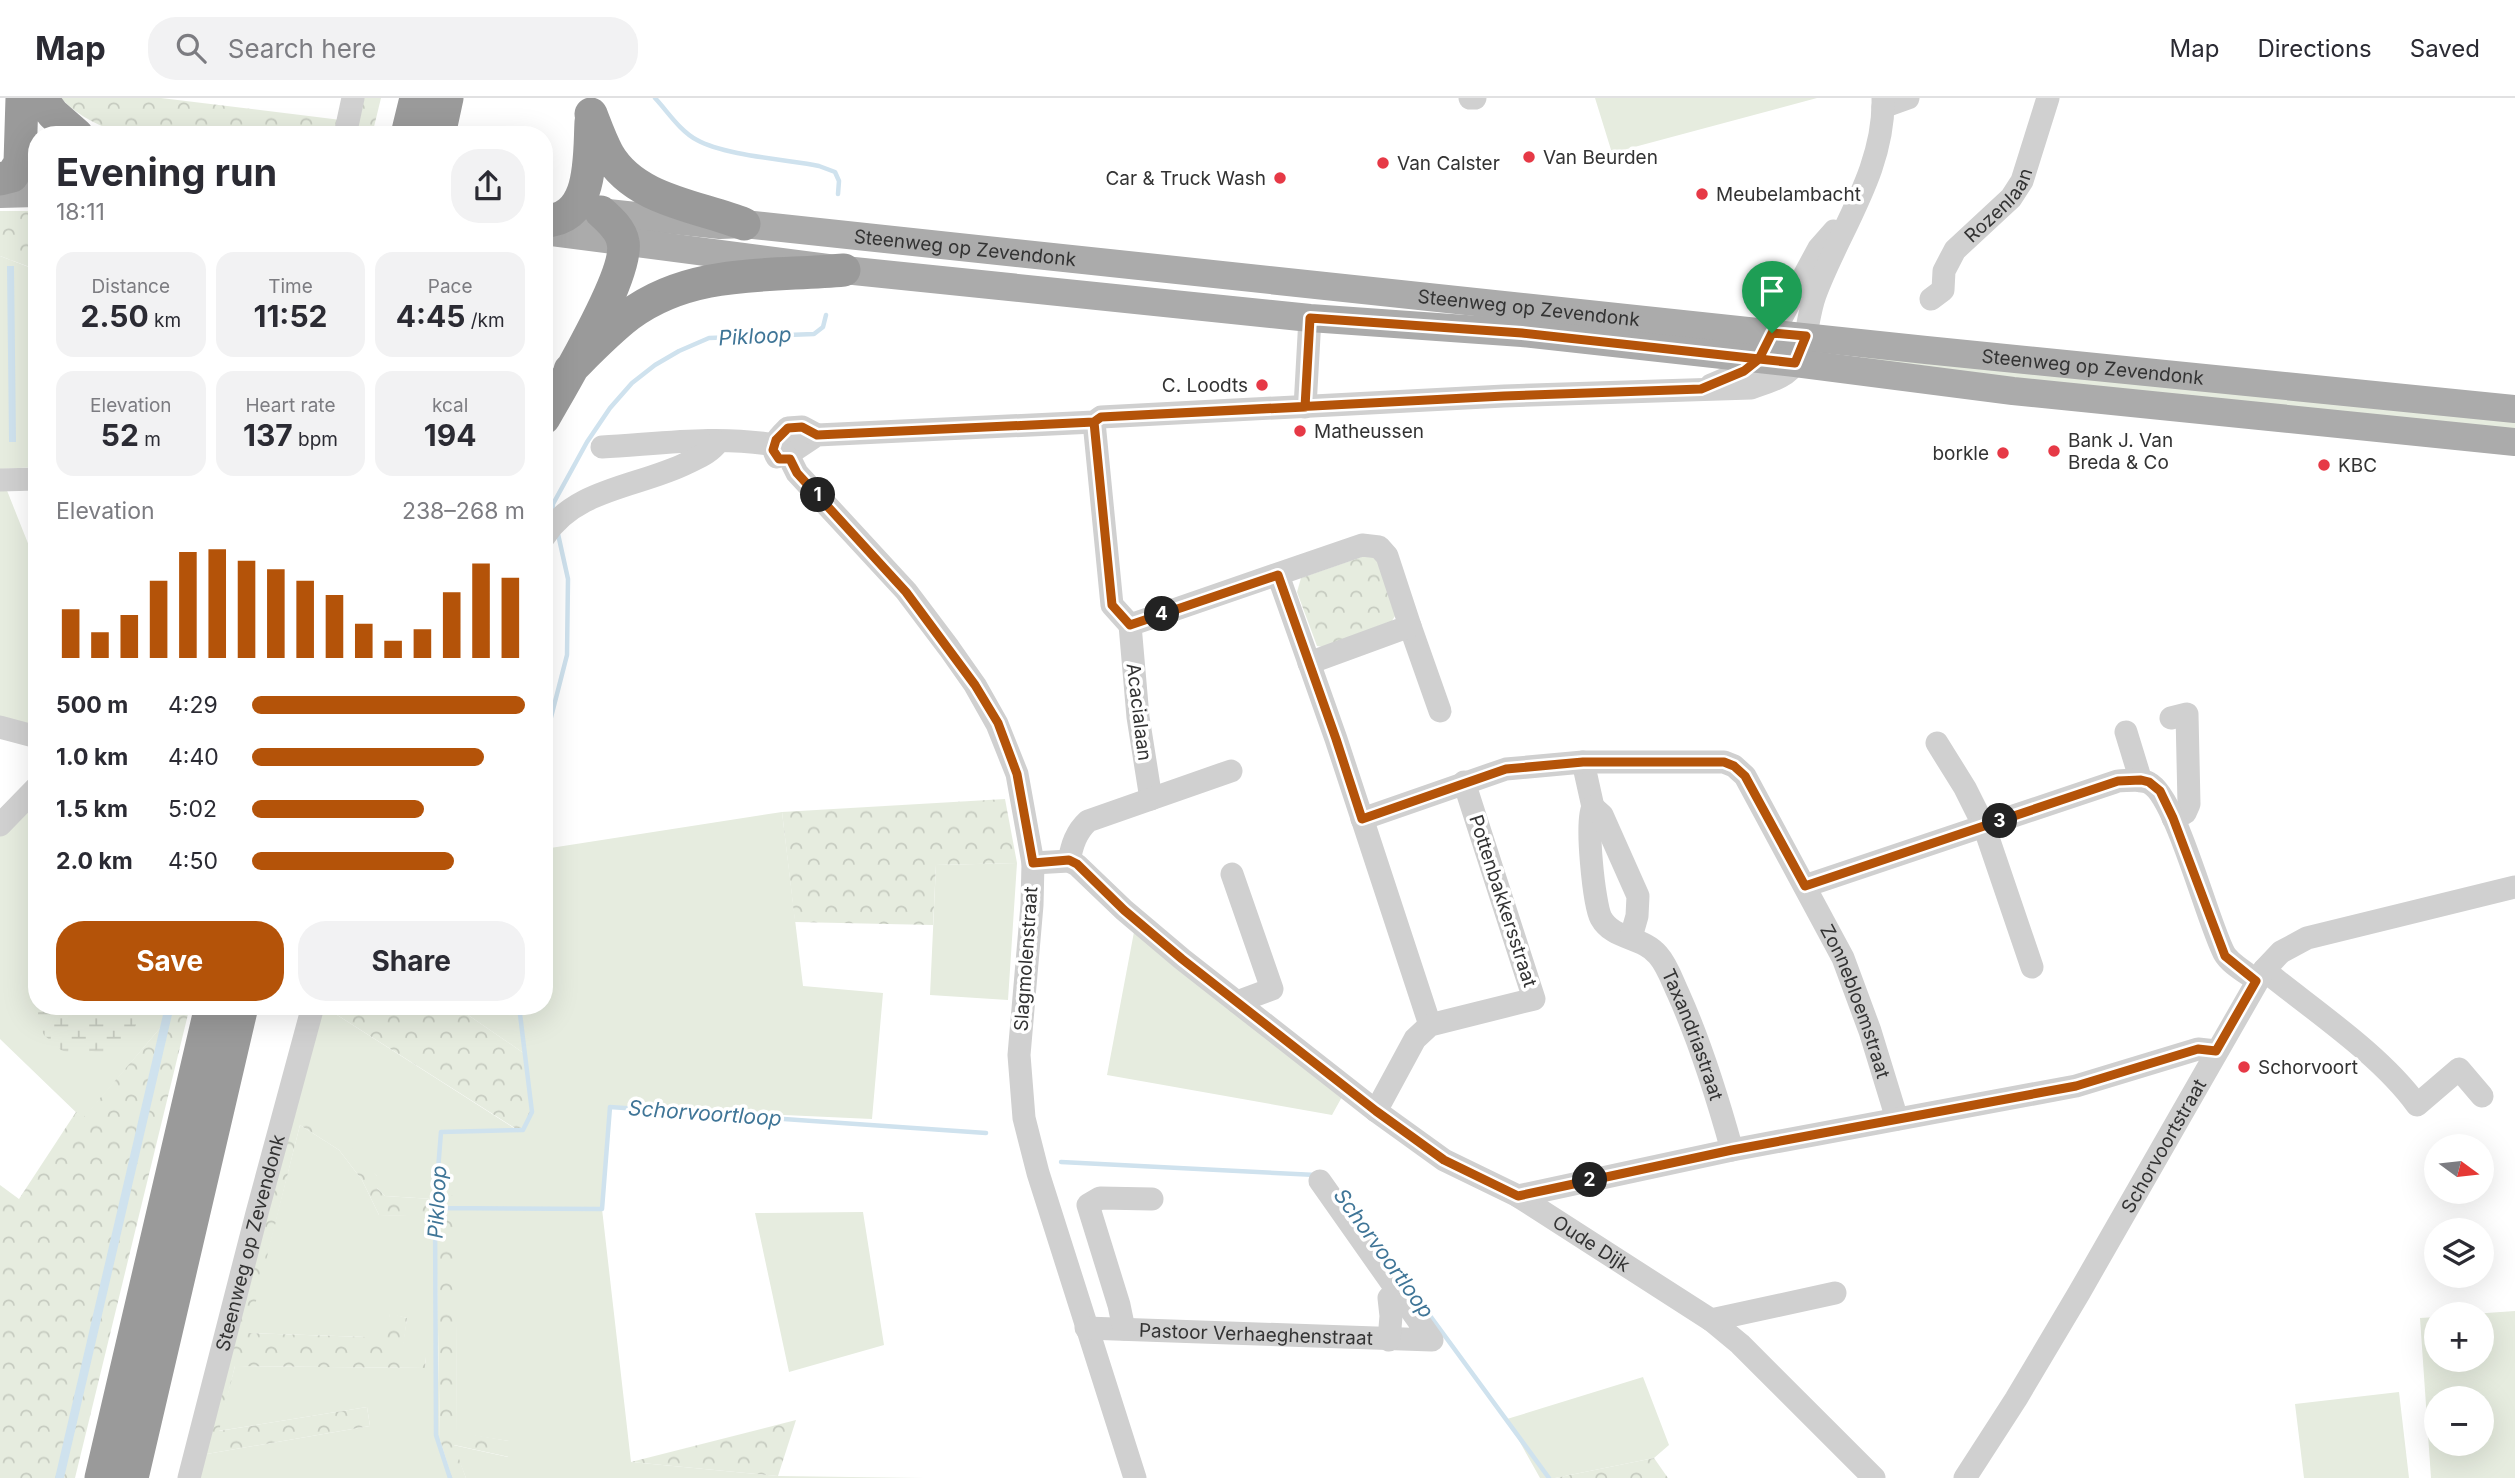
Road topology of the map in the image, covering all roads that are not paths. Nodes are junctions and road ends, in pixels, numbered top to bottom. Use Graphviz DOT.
graph roads {
  1 [pos="22,98"];
  2 [pos="41,98"];
  3 [pos="353,98"];
  4 [pos="447,98"];
  5 [pos="1908,98"];
  6 [pos="2048,98"];
  7 [pos="1883,103"];
  8 [pos="591,106"];
  9 [pos="417,117"];
  10 [pos="67,126"];
  11 [pos="347,126"];
  12 [pos="15,176"];
  13 [pos="1858,202"];
  14 [pos="566,212"];
  15 [pos="744,224"];
  16 [pos="553,232"];
  17 [pos="623,240"];
  18 [pos="844,270"];
  19 [pos="1931,299"];
  20 [pos="1310,318"];
  21 [pos="1772,333"];
  22 [pos="1806,336"];
  23 [pos="1759,359"];
  24 [pos="1795,363"];
  25 [pos="570,370"];
  26 [pos="1701,389"];
  27 [pos="553,401"];
  28 [pos="1305,407"];
  29 [pos="2515,409"];
  30 [pos="1094,422"];
  31 [pos="718,442"];
  32 [pos="2515,442"];
  33 [pos="603,447"];
  34 [pos="785,448"];
  35 [pos="28,478"];
  36 [pos="0,480"];
  37 [pos="553,525"];
  38 [pos="1278,575"];
  39 [pos="1130,625"];
  40 [pos="1410,626"];
  41 [pos="1309,663"];
  42 [pos="1440,711"];
  43 [pos="2171,718"];
  44 [pos="0,727"];
  45 [pos="2126,732"];
  46 [pos="28,735"];
  47 [pos="1937,743"];
  48 [pos="1583,762"];
  49 [pos="1231,771"];
  50 [pos="2145,781"];
  51 [pos="1464,782"];
  52 [pos="28,796"];
  53 [pos="1151,799"];
  54 [pos="1593,807"];
  55 [pos="2173,818"];
  56 [pos="1362,819"];
  57 [pos="0,825"];
  58 [pos="1984,826"];
  59 [pos="1069,860"];
  60 [pos="1033,863"];
  61 [pos="1232,874"];
  62 [pos="1805,886"];
  63 [pos="2515,887"];
  64 [pos="1631,937"];
  65 [pos="2032,967"];
  66 [pos="2260,975"];
  67 [pos="1237,1002"];
  68 [pos="209,1015"];
  69 [pos="240,1015"];
  70 [pos="262,1015"];
  71 [pos="311,1015"];
  72 [pos="1430,1025"];
  73 [pos="2216,1051"];
  74 [pos="2482,1096"];
  75 [pos="220,1102"];
  76 [pos="1376,1111"];
  77 [pos="1896,1119"];
  78 [pos="1732,1150"];
  79 [pos="1320,1181"];
  80 [pos="1518,1196"];
  81 [pos="1152,1199"];
  82 [pos="1835,1293"];
  83 [pos="1390,1298"];
  84 [pos="1711,1320"];
  85 [pos="1086,1328"];
  86 [pos="1124,1329"];
  87 [pos="1389,1340"];
  88 [pos="101,1478"];
  89 [pos="132,1478"];
  90 [pos="189,1478"];
  91 [pos="1135,1478"];
  92 [pos="1874,1478"];
  93 [pos="1965,1478"];
  1 -- 12 [label="highway"];
  2 -- 10 [label="highway"];
  3 -- 11 [label="street"];
  4 -- 9 [label="highway"];
  5 -- 7 [label="street"];
  6 -- 19 [label="street, Rozenlaan"];
  7 -- 13 [label="street"];
  8 -- 14 [label="highway"];
  8 -- 15 [label="highway"];
  13 -- 21 [label="street"];
  13 -- 22 [label="street"];
  14 -- 15 [label="main road, Steenweg op Zevendonk"];
  14 -- 17 [label="highway"];
  15 -- 21 [label="main road, Steenweg op Zevendonk"];
  16 -- 17 [label="main road, Steenweg op Zevendonk"];
  17 -- 18 [label="main road, Steenweg op Zevendonk"];
  17 -- 25 [label="highway"];
  18 -- 20 [label="main road, Steenweg op Zevendonk"];
  18 -- 25 [label="highway"];
  20 -- 23 [label="main road, Steenweg op Zevendonk"];
  20 -- 28 [label="street"];
  21 -- 22 [label="main road, Steenweg op Zevendonk"];
  21 -- 23 [label="street"];
  22 -- 24 [label="street"];
  22 -- 29 [label="main road, Steenweg op Zevendonk"];
  23 -- 24 [label="main road, Steenweg op Zevendonk"];
  23 -- 26 [label="street"];
  24 -- 26 [label="street"];
  24 -- 32 [label="main road, Steenweg op Zevendonk"];
  25 -- 27 [label="highway"];
  26 -- 28 [label="street"];
  28 -- 30 [label="street"];
  30 -- 34 [label="street"];
  30 -- 39 [label="street, Acacialaan"];
  31 -- 33 [label="street"];
  31 -- 34 [label="street"];
  31 -- 37 [label="street"];
  34 -- 60 [label="street, Slagmolenstraat"];
  35 -- 36 [label="street"];
  38 -- 39 [label="street"];
  38 -- 40 [label="street"];
  38 -- 41 [label="street"];
  39 -- 53 [label="street, Acacialaan"];
  40 -- 41 [label="street"];
  40 -- 42 [label="street"];
  41 -- 56 [label="street"];
  43 -- 55 [label="street"];
  44 -- 46 [label="street"];
  45 -- 50 [label="street"];
  47 -- 58 [label="street"];
  48 -- 51 [label="street"];
  48 -- 54 [label="street, Taxandriastraat"];
  48 -- 62 [label="street, Zonnebloemstraat"];
  49 -- 53 [label="street"];
  50 -- 55 [label="street"];
  50 -- 58 [label="street"];
  51 -- 56 [label="street"];
  51 -- 72 [label="street, Pottenbakkersstraat"];
  52 -- 57 [label="street"];
  53 -- 59 [label="street"];
  54 -- 64 [label="street, Taxandriastraat"];
  54 -- 64 [label="street, Taxandriastraat"];
  55 -- 66 [label="street"];
  56 -- 72 [label="street"];
  58 -- 62 [label="street"];
  58 -- 65 [label="street"];
  59 -- 60 [label="street"];
  59 -- 67 [label="street, Oude Dijk"];
  60 -- 85 [label="street, Slagmolenstraat"];
  61 -- 67 [label="street"];
  62 -- 77 [label="street, Zonnebloemstraat"];
  63 -- 66 [label="street, Schorvoortstraat"];
  64 -- 78 [label="street, Taxandriastraat"];
  66 -- 73 [label="street, Schorvoortstraat"];
  66 -- 74 [label="street"];
  67 -- 76 [label="street, Oude Dijk"];
  68 -- 88 [label="highway"];
  69 -- 75 [label="highway"];
  70 -- 75 [label="highway"];
  71 -- 90 [label="street, Steenweg op Zevendonk"];
  72 -- 76 [label="street"];
  73 -- 77 [label="street"];
  73 -- 93 [label="street, Schorvoortstraat"];
  75 -- 89 [label="highway"];
  76 -- 80 [label="street, Oude Dijk"];
  77 -- 78 [label="street"];
  78 -- 80 [label="street"];
  79 -- 87 [label="street, Pastoor Verhaeghenstraat"];
  80 -- 84 [label="street, Oude Dijk"];
  81 -- 86 [label="street, Pastoor Verhaeghenstraat"];
  82 -- 84 [label="street"];
  83 -- 87 [label="street, Pastoor Verhaeghenstraat"];
  84 -- 92 [label="street, Oude Dijk"];
  85 -- 86 [label="street, Pastoor Verhaeghenstraat"];
  85 -- 91 [label="street, Slagmolenstraat"];
  86 -- 87 [label="street, Pastoor Verhaeghenstraat"];
}
